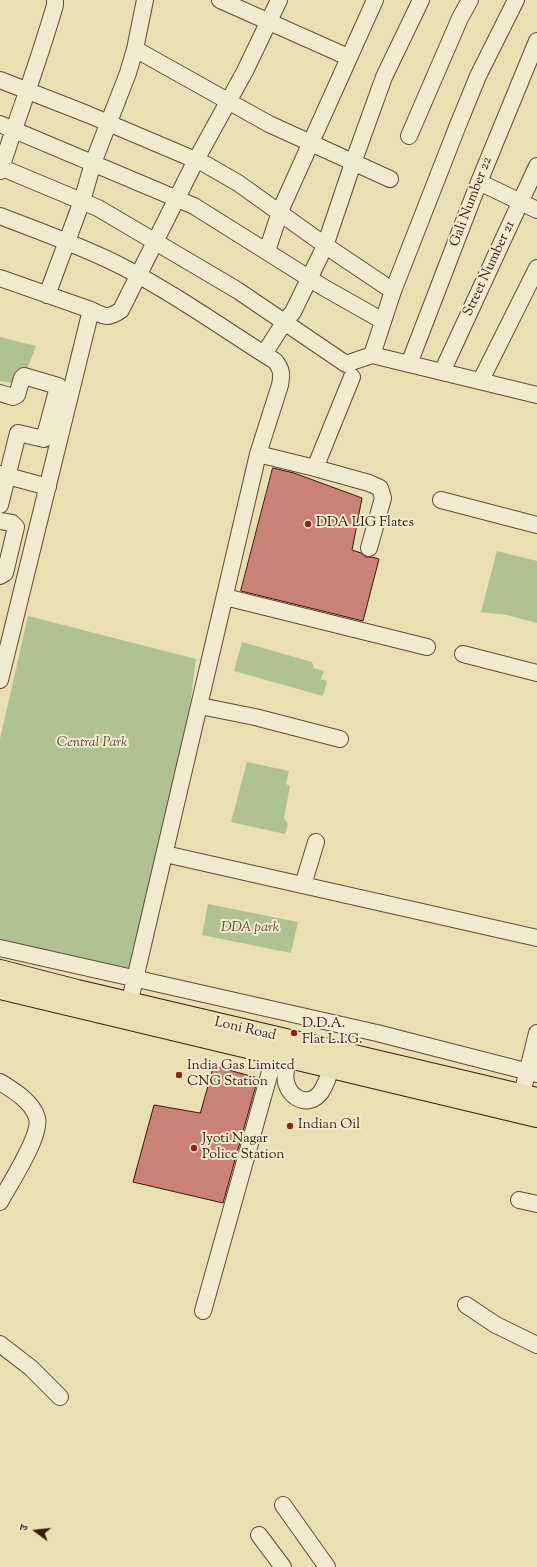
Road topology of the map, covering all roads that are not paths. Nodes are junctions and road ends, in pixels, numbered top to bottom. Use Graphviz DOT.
graph roads {
  1 [pos="55,0"];
  2 [pos="145,0"];
  3 [pos="220,0"];
  4 [pos="279,0"];
  5 [pos="375,0"];
  6 [pos="421,0"];
  7 [pos="470,0"];
  8 [pos="516,0"];
  9 [pos="269,21"];
  10 [pos="537,41"];
  11 [pos="135,49"];
  12 [pos="348,58"];
  13 [pos="0,80"];
  14 [pos="27,91"];
  15 [pos="228,100"];
  16 [pos="109,123"];
  17 [pos="6,127"];
  18 [pos="409,136"];
  19 [pos="311,144"];
  20 [pos="196,160"];
  21 [pos="93,163"];
  22 [pos="353,163"];
  23 [pos="537,166"];
  24 [pos="0,169"];
  25 [pos="390,179"];
  26 [pos="479,182"];
  27 [pos="177,199"];
  28 [pos="82,201"];
  29 [pos="521,202"];
  30 [pos="537,210"];
  31 [pos="280,213"];
  32 [pos="0,216"];
  33 [pos="67,241"];
  34 [pos="156,242"];
  35 [pos="325,246"];
  36 [pos="267,250"];
  37 [pos="537,268"];
  38 [pos="138,276"];
  39 [pos="0,278"];
  40 [pos="310,279"];
  41 [pos="393,291"];
  42 [pos="47,295"];
  43 [pos="91,310"];
  44 [pos="285,321"];
  45 [pos="382,321"];
  46 [pos="264,354"];
  47 [pos="372,354"];
  48 [pos="409,364"];
  49 [pos="442,372"];
  50 [pos="352,377"];
  51 [pos="481,380"];
  52 [pos="0,393"];
  53 [pos="537,395"];
  54 [pos="258,454"];
  55 [pos="315,468"];
  56 [pos="4,474"];
  57 [pos="48,487"];
  58 [pos="441,500"];
  59 [pos="0,505"];
  60 [pos="0,521"];
  61 [pos="537,525"];
  62 [pos="369,548"];
  63 [pos="0,576"];
  64 [pos="225,597"];
  65 [pos="427,647"];
  66 [pos="463,654"];
  67 [pos="537,673"];
  68 [pos="0,680"];
  69 [pos="200,706"];
  70 [pos="340,740"];
  71 [pos="316,842"];
  72 [pos="165,854"];
  73 [pos="303,885"];
  74 [pos="537,938"];
  75 [pos="0,948"];
  76 [pos="0,971"];
  77 [pos="135,978"];
  78 [pos="0,988"];
  79 [pos="128,1011"];
  80 [pos="537,1034"];
  81 [pos="282,1056"];
  82 [pos="333,1059"];
  83 [pos="532,1073"];
  84 [pos="0,1082"];
  85 [pos="528,1106"];
  86 [pos="519,1200"];
  87 [pos="0,1202"];
  88 [pos="537,1204"];
  89 [pos="466,1304"];
  90 [pos="203,1311"];
  91 [pos="536,1343"];
  92 [pos="0,1344"];
  93 [pos="60,1397"];
  94 [pos="283,1505"];
  95 [pos="259,1535"];
  96 [pos="283,1567"];
  97 [pos="327,1567"];
  1 -- 14 [label="street"];
  2 -- 11 [label="street"];
  3 -- 9 [label="street"];
  4 -- 9 [label="street"];
  5 -- 12 [label="street"];
  6 -- 22 [label="street"];
  7 -- 18 [label="street"];
  8 -- 41 [label="street"];
  9 -- 12 [label="street"];
  9 -- 15 [label="street"];
  10 -- 26 [label="street, Gali Number 22"];
  11 -- 15 [label="street"];
  11 -- 16 [label="street"];
  12 -- 19 [label="street"];
  13 -- 14 [label="street"];
  14 -- 16 [label="street"];
  14 -- 17 [label="street"];
  15 -- 19 [label="street"];
  15 -- 20 [label="street"];
  16 -- 20 [label="street"];
  16 -- 21 [label="street"];
  17 -- 21 [label="street"];
  17 -- 24 [label="street"];
  19 -- 22 [label="street"];
  19 -- 31 [label="street"];
  20 -- 27 [label="street"];
  20 -- 31 [label="street"];
  21 -- 27 [label="street"];
  21 -- 28 [label="street"];
  22 -- 25 [label="street"];
  22 -- 35 [label="street"];
  23 -- 29 [label="street, Street Number 21"];
  24 -- 28 [label="street"];
  26 -- 29 [label="street"];
  26 -- 48 [label="street, Gali Number 22"];
  27 -- 34 [label="street"];
  27 -- 36 [label="street"];
  28 -- 33 [label="street"];
  28 -- 34 [label="street"];
  29 -- 30 [label="street"];
  29 -- 49 [label="street, Street Number 21"];
  31 -- 35 [label="street"];
  31 -- 36 [label="street"];
  32 -- 33 [label="street"];
  33 -- 38 [label="street"];
  33 -- 42 [label="street"];
  34 -- 38 [label="street"];
  34 -- 44 [label="street"];
  35 -- 40 [label="street"];
  35 -- 41 [label="street"];
  36 -- 40 [label="street"];
  37 -- 51 [label="street"];
  38 -- 43 [label="street"];
  38 -- 46 [label="street"];
  39 -- 42 [label="street"];
  40 -- 44 [label="street"];
  40 -- 45 [label="street"];
  41 -- 45 [label="street"];
  42 -- 43 [label="street"];
  43 -- 57 [label="street"];
  44 -- 46 [label="street"];
  44 -- 47 [label="street"];
  45 -- 47 [label="street"];
  46 -- 54 [label="street"];
  47 -- 48 [label="street"];
  48 -- 49 [label="street"];
  49 -- 51 [label="street"];
  50 -- 55 [label="street"];
  51 -- 53 [label="street"];
  52 -- 56 [label="street"];
  54 -- 55 [label="street"];
  54 -- 64 [label="street"];
  55 -- 62 [label="street"];
  56 -- 57 [label="street"];
  56 -- 59 [label="street"];
  57 -- 68 [label="street"];
  58 -- 61 [label="street"];
  60 -- 63 [label="street"];
  64 -- 65 [label="street"];
  64 -- 69 [label="street"];
  66 -- 67 [label="street"];
  69 -- 70 [label="street"];
  69 -- 72 [label="street"];
  71 -- 73 [label="street"];
  72 -- 73 [label="street"];
  72 -- 77 [label="street"];
  73 -- 74 [label="street"];
  75 -- 77 [label="street"];
  76 -- 79 [label="highway, Loni Road"];
  77 -- 79 [label="street"];
  77 -- 83 [label="street"];
  78 -- 79 [label="highway, Loni Road"];
  79 -- 81 [label="highway, Loni Road"];
  79 -- 82 [label="highway, Loni Road"];
  80 -- 83 [label="street"];
  81 -- 82 [label="highway, Loni Road"];
  81 -- 82 [label="street"];
  81 -- 90 [label="street"];
  82 -- 85 [label="highway, Loni Road"];
  83 -- 85 [label="street"];
  84 -- 87 [label="street"];
  86 -- 88 [label="street"];
  89 -- 91 [label="street"];
  92 -- 93 [label="street"];
  94 -- 97 [label="street"];
  95 -- 96 [label="street"];
}
